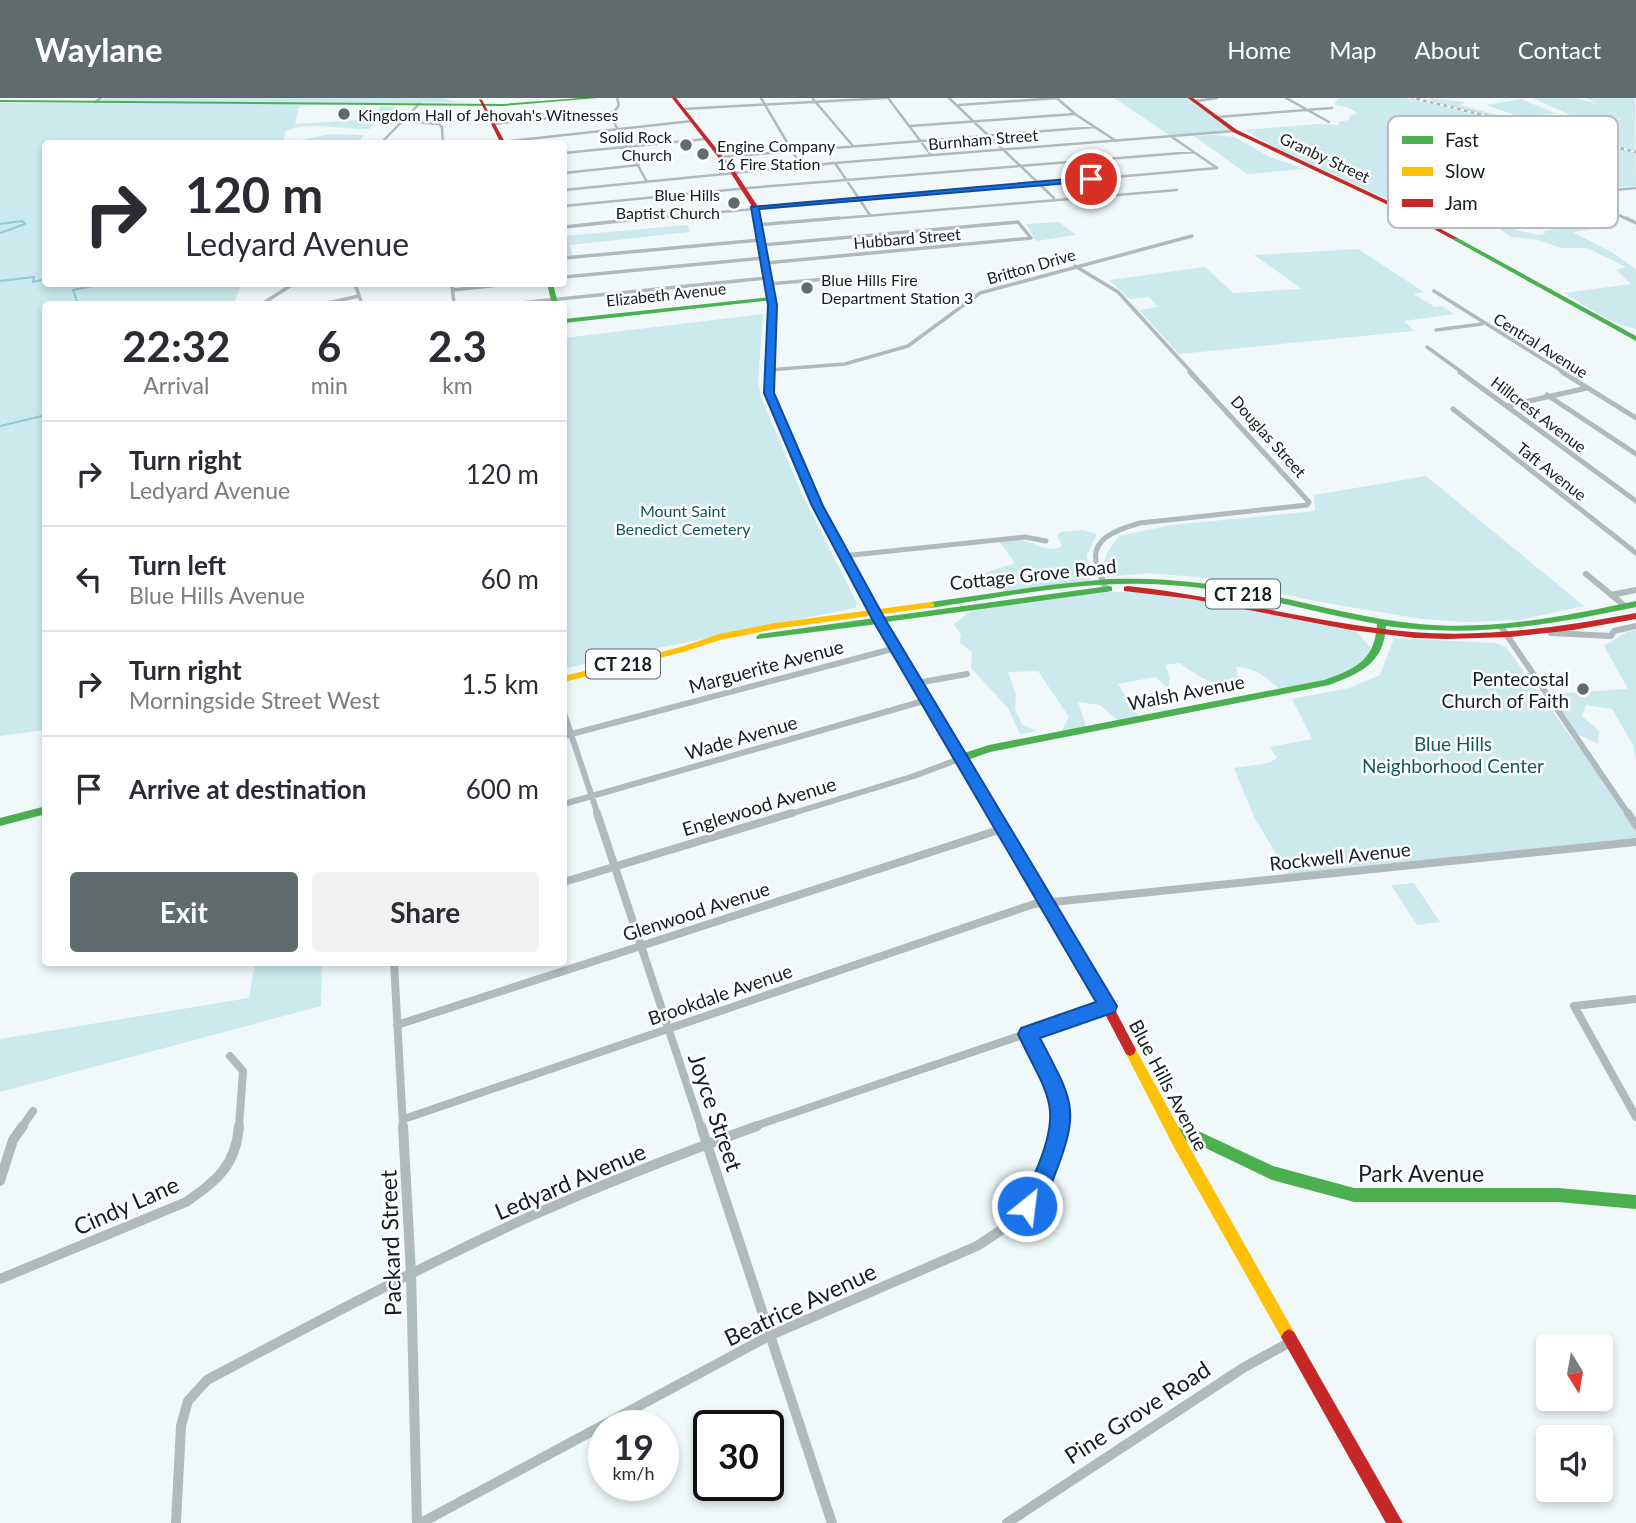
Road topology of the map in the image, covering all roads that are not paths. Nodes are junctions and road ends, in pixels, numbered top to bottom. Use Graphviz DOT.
graph roads {
  1 [pos="596,98"];
  2 [pos="617,98"];
  3 [pos="674,98"];
  4 [pos="761,98"];
  5 [pos="887,98"];
  6 [pos="949,98"];
  7 [pos="1058,98"];
  8 [pos="1217,98"];
  9 [pos="1286,98"];
  10 [pos="0,99"];
  11 [pos="1193,99"];
  12 [pos="98,100"];
  13 [pos="814,100"];
  14 [pos="481,101"];
  15 [pos="419,104"];
  16 [pos="764,104"];
  17 [pos="959,105"];
  18 [pos="1332,108"];
  19 [pos="683,109"];
  20 [pos="1308,110"];
  21 [pos="612,112"];
  22 [pos="1075,114"];
  23 [pos="1217,117"];
  24 [pos="401,121"];
  25 [pos="692,121"];
  26 [pos="977,121"];
  27 [pos="1329,121"];
  28 [pos="493,124"];
  29 [pos="910,127"];
  30 [pos="1095,127"];
  31 [pos="618,129"];
  32 [pos="1235,131"];
  33 [pos="989,135"];
  34 [pos="1171,136"];
  35 [pos="706,139"];
  36 [pos="382,140"];
  37 [pos="443,140"];
  38 [pos="502,140"];
  39 [pos="521,140"];
  40 [pos="920,141"];
  41 [pos="1116,141"];
  42 [pos="853,146"];
  43 [pos="629,147"];
  44 [pos="794,150"];
  45 [pos="1002,150"];
  46 [pos="1194,152"];
  47 [pos="567,153"];
  48 [pos="931,156"];
  49 [pos="721,157"];
  50 [pos="835,163"];
  51 [pos="639,165"];
  52 [pos="802,166"];
  53 [pos="1019,166"];
  54 [pos="567,173"];
  55 [pos="734,174"];
  56 [pos="846,180"];
  57 [pos="647,182"];
  58 [pos="1038,184"];
  59 [pos="744,188"];
  60 [pos="1636,188"];
  61 [pos="1618,189"];
  62 [pos="567,190"];
  63 [pos="1177,190"];
  64 [pos="859,199"];
  65 [pos="1054,199"];
  66 [pos="1388,203"];
  67 [pos="567,206"];
  68 [pos="754,207"];
  69 [pos="1618,214"];
  70 [pos="870,215"];
  71 [pos="1636,223"];
  72 [pos="757,225"];
  73 [pos="567,227"];
  74 [pos="1436,228"];
  75 [pos="1192,236"];
  76 [pos="760,242"];
  77 [pos="567,258"];
  78 [pos="764,261"];
  79 [pos="1075,266"];
  80 [pos="567,277"];
  81 [pos="826,279"];
  82 [pos="768,281"];
  83 [pos="288,287"];
  84 [pos="356,287"];
  85 [pos="452,287"];
  86 [pos="480,287"];
  87 [pos="453,290"];
  88 [pos="1434,291"];
  89 [pos="359,296"];
  90 [pos="772,299"];
  91 [pos="267,301"];
  92 [pos="336,301"];
  93 [pos="361,301"];
  94 [pos="454,301"];
  95 [pos="564,301"];
  96 [pos="567,321"];
  97 [pos="1483,324"];
  98 [pos="1440,328"];
  99 [pos="1636,339"];
  100 [pos="1427,347"];
  101 [pos="768,370"];
  102 [pos="1588,388"];
  103 [pos="1547,395"];
  104 [pos="1507,406"];
  105 [pos="1464,408"];
  106 [pos="1636,418"];
  107 [pos="1636,454"];
  108 [pos="1636,501"];
  109 [pos="1046,541"];
  110 [pos="1636,553"];
  111 [pos="843,556"];
  112 [pos="1586,574"];
  113 [pos="1104,585"];
  114 [pos="1636,590"];
  115 [pos="1611,595"];
  116 [pos="1630,605"];
  117 [pos="876,615"];
  118 [pos="1636,616"];
  119 [pos="1636,626"];
  120 [pos="1382,627"];
  121 [pos="1505,633"];
  122 [pos="1550,633"];
  123 [pos="896,648"];
  124 [pos="967,674"];
  125 [pos="567,678"];
  126 [pos="917,683"];
  127 [pos="927,700"];
  128 [pos="567,735"];
  129 [pos="962,758"];
  130 [pos="592,796"];
  131 [pos="567,803"];
  132 [pos="42,811"];
  133 [pos="0,821"];
  134 [pos="1636,825"];
  135 [pos="1005,828"];
  136 [pos="1636,842"];
  137 [pos="615,866"];
  138 [pos="567,881"];
  139 [pos="1048,902"];
  140 [pos="641,946"];
  141 [pos="394,966"];
  142 [pos="1636,999"];
  143 [pos="1108,1006"];
  144 [pos="397,1025"];
  145 [pos="668,1028"];
  146 [pos="1028,1034"];
  147 [pos="230,1056"];
  148 [pos="33,1111"];
  149 [pos="1636,1117"];
  150 [pos="404,1119"];
  151 [pos="1175,1133"];
  152 [pos="707,1143"];
  153 [pos="0,1181"];
  154 [pos="1636,1202"];
  155 [pos="411,1273"];
  156 [pos="0,1279"];
  157 [pos="769,1336"];
  158 [pos="1293,1341"];
  159 [pos="176,1523"];
  160 [pos="419,1523"];
  161 [pos="832,1523"];
  162 [pos="1007,1523"];
  163 [pos="1395,1523"];
  1 -- 14 [label="main road"];
  2 -- 21 [label="street"];
  3 -- 19 [label="main road, Blue Hills Avenue"];
  4 -- 16 [label="street"];
  5 -- 13 [label="street"];
  5 -- 29 [label="street"];
  6 -- 17 [label="street"];
  7 -- 17 [label="street"];
  7 -- 22 [label="street"];
  8 -- 11 [label="street"];
  9 -- 20 [label="street"];
  10 -- 12 [label="main road"];
  11 -- 23 [label="main road, Granby Street"];
  12 -- 15 [label="main road"];
  13 -- 16 [label="street"];
  13 -- 42 [label="street"];
  14 -- 15 [label="main road"];
  14 -- 28 [label="main road"];
  15 -- 24 [label="street"];
  16 -- 19 [label="street"];
  16 -- 44 [label="street"];
  17 -- 26 [label="street"];
  18 -- 20 [label="street"];
  19 -- 25 [label="main road, Blue Hills Avenue"];
  20 -- 23 [label="street"];
  20 -- 27 [label="street"];
  21 -- 28 [label="street"];
  21 -- 31 [label="street"];
  22 -- 26 [label="street"];
  22 -- 30 [label="street"];
  23 -- 32 [label="main road, Granby Street"];
  24 -- 36 [label="street"];
  24 -- 37 [label="street"];
  25 -- 31 [label="street"];
  25 -- 35 [label="main road, Blue Hills Avenue"];
  26 -- 29 [label="street"];
  26 -- 33 [label="street"];
  28 -- 38 [label="main road"];
  29 -- 40 [label="street"];
  30 -- 33 [label="street"];
  30 -- 41 [label="street"];
  31 -- 39 [label="street"];
  31 -- 43 [label="street"];
  32 -- 34 [label="street, Burnham Street"];
  32 -- 66 [label="main road, Granby Street"];
  33 -- 40 [label="street"];
  33 -- 45 [label="street"];
  34 -- 41 [label="street, Burnham Street"];
  34 -- 46 [label="street"];
  35 -- 43 [label="street"];
  35 -- 49 [label="main road, Blue Hills Avenue"];
  40 -- 42 [label="street"];
  40 -- 48 [label="street"];
  41 -- 45 [label="street, Burnham Street"];
  42 -- 44 [label="street"];
  43 -- 47 [label="street"];
  43 -- 51 [label="street"];
  44 -- 49 [label="street"];
  44 -- 52 [label="street"];
  45 -- 48 [label="street, Burnham Street"];
  45 -- 53 [label="street"];
  46 -- 53 [label="street"];
  46 -- 58 [label="street"];
  48 -- 50 [label="street, Burnham Street"];
  49 -- 55 [label="main road, Blue Hills Avenue"];
  50 -- 52 [label="street, Burnham Street"];
  50 -- 56 [label="street"];
  51 -- 54 [label="street"];
  51 -- 57 [label="street"];
  52 -- 55 [label="street, Burnham Street"];
  53 -- 56 [label="street"];
  53 -- 58 [label="street"];
  55 -- 57 [label="street, Burnham Street"];
  55 -- 59 [label="main road, Blue Hills Avenue"];
  56 -- 59 [label="street"];
  56 -- 64 [label="street"];
  57 -- 62 [label="street, Burnham Street"];
  58 -- 64 [label="street"];
  58 -- 65 [label="street"];
  59 -- 67 [label="street"];
  59 -- 68 [label="main road, Blue Hills Avenue"];
  60 -- 61 [label="street"];
  63 -- 65 [label="street"];
  64 -- 68 [label="street"];
  64 -- 70 [label="street"];
  65 -- 70 [label="street"];
  68 -- 72 [label="main road, Blue Hills Avenue"];
  68 -- 73 [label="street"];
  69 -- 71 [label="street"];
  70 -- 72 [label="street"];
  72 -- 76 [label="main road, Blue Hills Avenue"];
  74 -- 99 [label="main road, Granby Street"];
  75 -- 79 [label="street, Britton Drive"];
  76 -- 77 [label="street"];
  76 -- 78 [label="main road, Blue Hills Avenue"];
  76 -- 78 [label="street, Hubbard Street"];
  78 -- 80 [label="street"];
  78 -- 82 [label="main road, Blue Hills Avenue"];
  79 -- 101 [label="street, Britton Drive"];
  79 -- 113 [label="street, Douglas Street"];
  81 -- 82 [label="street"];
  82 -- 90 [label="main road, Blue Hills Avenue"];
  82 -- 95 [label="street"];
  83 -- 91 [label="street"];
  84 -- 89 [label="street"];
  85 -- 87 [label="street"];
  86 -- 87 [label="street"];
  87 -- 94 [label="street"];
  88 -- 97 [label="street, Central Avenue"];
  89 -- 92 [label="street"];
  89 -- 93 [label="street"];
  90 -- 96 [label="main road, Elizabeth Avenue"];
  90 -- 101 [label="main road, Blue Hills Avenue"];
  97 -- 98 [label="street"];
  97 -- 102 [label="street, Central Avenue"];
  100 -- 104 [label="street, Hillcrest Avenue"];
  101 -- 111 [label="main road, Blue Hills Avenue"];
  102 -- 103 [label="street"];
  102 -- 106 [label="street, Central Avenue"];
  103 -- 104 [label="street"];
  103 -- 107 [label="street"];
  104 -- 108 [label="street, Hillcrest Avenue"];
  105 -- 110 [label="street, Taft Avenue"];
  109 -- 111 [label="street"];
  111 -- 117 [label="main road, Blue Hills Avenue"];
  112 -- 115 [label="street"];
  113 -- 117 [label="main road, Cottage Grove Road / CT 218"];
  113 -- 120 [label="main road, Cottage Grove Road / CT 218"];
  114 -- 115 [label="street"];
  115 -- 116 [label="street"];
  116 -- 121 [label="main road, Cottage Grove Road / CT 218"];
  117 -- 123 [label="main road, Blue Hills Avenue"];
  117 -- 125 [label="main road, Cottage Grove Road / CT 218"];
  118 -- 122 [label="main road, Cottage Grove Road / CT 218"];
  119 -- 122 [label="street, Cottage Grove Road"];
  120 -- 121 [label="main road, Cottage Grove Road / CT 218"];
  120 -- 129 [label="main road, Walsh Avenue"];
  121 -- 122 [label="main road, Cottage Grove Road / CT 218"];
  121 -- 134 [label="street"];
  123 -- 126 [label="main road, Blue Hills Avenue"];
  123 -- 128 [label="street, Marguerite Avenue"];
  124 -- 126 [label="street"];
  126 -- 127 [label="main road, Blue Hills Avenue"];
  127 -- 129 [label="main road, Blue Hills Avenue"];
  127 -- 130 [label="street, Wade Avenue"];
  128 -- 130 [label="street, Joyce Street"];
  129 -- 135 [label="main road, Blue Hills Avenue"];
  129 -- 137 [label="street, Englewood Avenue"];
  130 -- 131 [label="street, Wade Avenue"];
  130 -- 137 [label="street, Joyce Street"];
  132 -- 133 [label="main road"];
  135 -- 139 [label="main road, Blue Hills Avenue"];
  135 -- 140 [label="street, Glenwood Avenue"];
  136 -- 139 [label="street, Rockwell Avenue"];
  137 -- 138 [label="street, Englewood Avenue"];
  137 -- 140 [label="street, Joyce Street"];
  139 -- 143 [label="main road, Blue Hills Avenue"];
  139 -- 145 [label="street, Brookdale Avenue"];
  140 -- 144 [label="street, Glenwood Avenue"];
  140 -- 145 [label="street, Joyce Street"];
  141 -- 144 [label="street, Packard Street"];
  142 -- 149 [label="street"];
  143 -- 146 [label="street, Ledyard Avenue"];
  143 -- 151 [label="main road, Blue Hills Avenue"];
  144 -- 150 [label="street, Packard Street"];
  145 -- 150 [label="street, Brookdale Avenue"];
  145 -- 152 [label="street, Joyce Street"];
  146 -- 152 [label="street, Ledyard Avenue"];
  146 -- 157 [label="street, Beatrice Avenue"];
  147 -- 156 [label="street, Cindy Lane"];
  148 -- 153 [label="street"];
  150 -- 155 [label="street, Packard Street"];
  151 -- 154 [label="main road, Park Avenue"];
  151 -- 158 [label="main road, Blue Hills Avenue"];
  152 -- 155 [label="street, Ledyard Avenue"];
  152 -- 157 [label="street, Joyce Street"];
  155 -- 159 [label="street, Ledyard Avenue"];
  155 -- 160 [label="street, Packard Street"];
  157 -- 160 [label="street, Beatrice Avenue"];
  157 -- 161 [label="street, Joyce Street"];
  158 -- 162 [label="street, Pine Grove Road"];
  158 -- 163 [label="main road, Blue Hills Avenue"];
}
